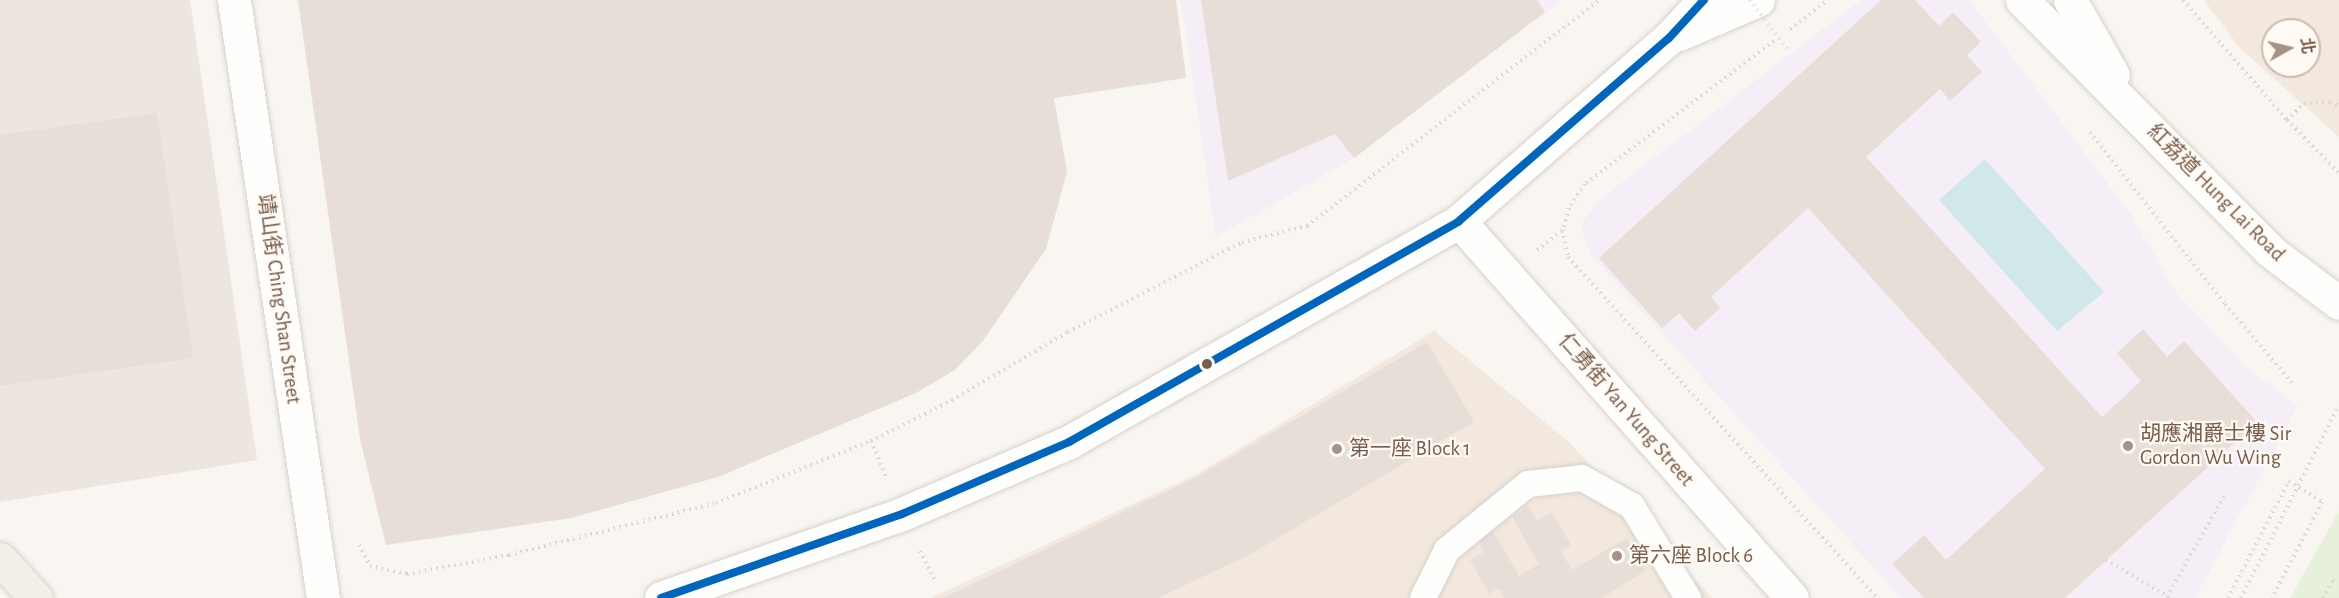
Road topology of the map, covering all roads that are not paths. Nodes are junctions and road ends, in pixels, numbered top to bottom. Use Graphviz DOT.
graph roads {
  1 [pos="234,0"];
  2 [pos="1704,0"];
  3 [pos="1758,0"];
  4 [pos="2022,0"];
  5 [pos="2070,0"];
  6 [pos="1669,38"];
  7 [pos="2135,112"];
  8 [pos="1459,221"];
  9 [pos="2335,302"];
  10 [pos="0,559"];
  11 [pos="36,598"];
  12 [pos="323,598"];
  13 [pos="661,598"];
  14 [pos="1423,598"];
  15 [pos="1688,598"];
  16 [pos="1792,598"];
  1 -- 12 [label="street, 靖山街 Ching Shan Street"];
  2 -- 6 [label="street"];
  3 -- 6 [label="street"];
  4 -- 7 [label="street, 紅荔道 Hung Lai Road"];
  5 -- 7 [label="street, 紅荔道 Hung Lai Road"];
  6 -- 8 [label="street"];
  7 -- 9 [label="street, 紅荔道 Hung Lai Road"];
  8 -- 13 [label="street"];
  8 -- 16 [label="street, 仁勇街 Yan Yung Street"];
  10 -- 11 [label="main road"];
  14 -- 15 [label="lane"];
}
